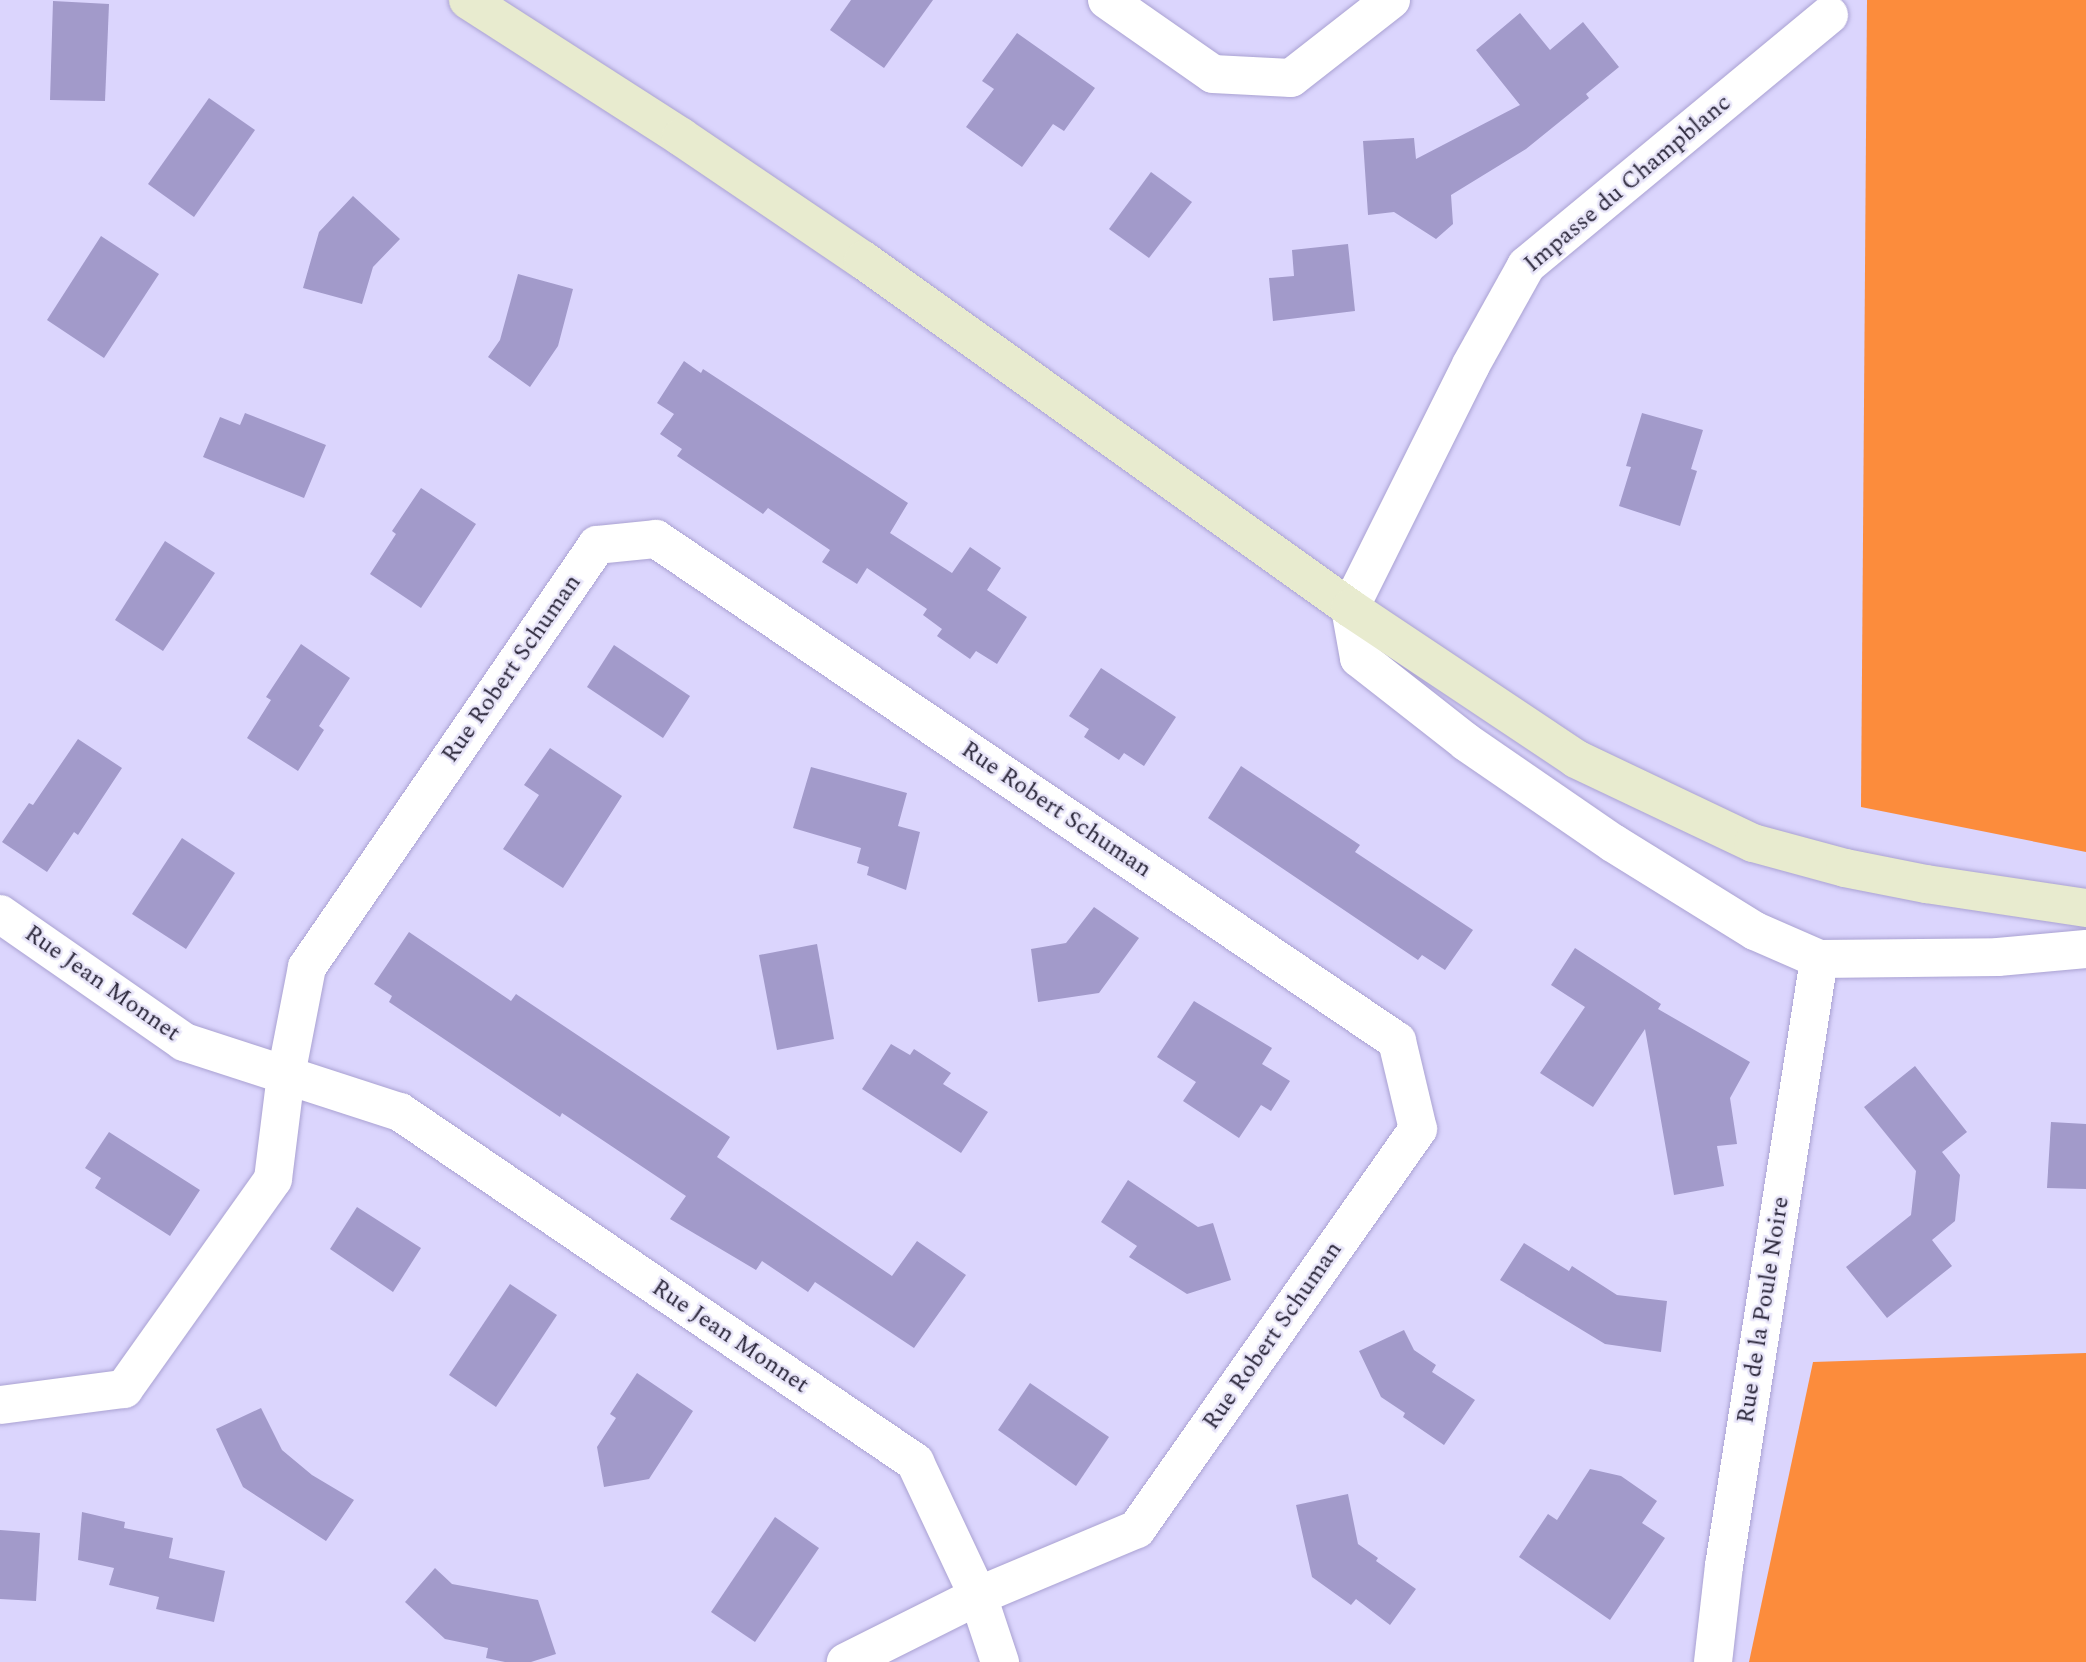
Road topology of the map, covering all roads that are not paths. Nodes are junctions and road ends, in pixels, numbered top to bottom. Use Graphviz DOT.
graph roads {
  1 [pos="468,0"];
  2 [pos="1107,0"];
  3 [pos="1391,0"];
  4 [pos="1829,15"];
  5 [pos="1350,608"];
  6 [pos="2086,908"];
  7 [pos="0,914"];
  8 [pos="2086,949"];
  9 [pos="1819,959"];
  10 [pos="286,1075"];
  11 [pos="0,1405"];
  12 [pos="978,1597"];
  13 [pos="846,1662"];
  14 [pos="1000,1662"];
  15 [pos="1713,1662"];
  1 -- 5 [label="main road"];
  2 -- 3 [label="street"];
  4 -- 5 [label="street, Impasse du Champblanc"];
  5 -- 6 [label="main road"];
  5 -- 9 [label="street"];
  7 -- 10 [label="street, Rue Jean Monnet"];
  8 -- 9 [label="street"];
  9 -- 15 [label="street, Rue de la Poule Noire"];
  10 -- 11 [label="street"];
  10 -- 12 [label="street, Rue Jean Monnet"];
  10 -- 12 [label="street, Rue Robert Schuman"];
  12 -- 13 [label="street"];
  12 -- 14 [label="street, Rue Jean Monnet"];
}
